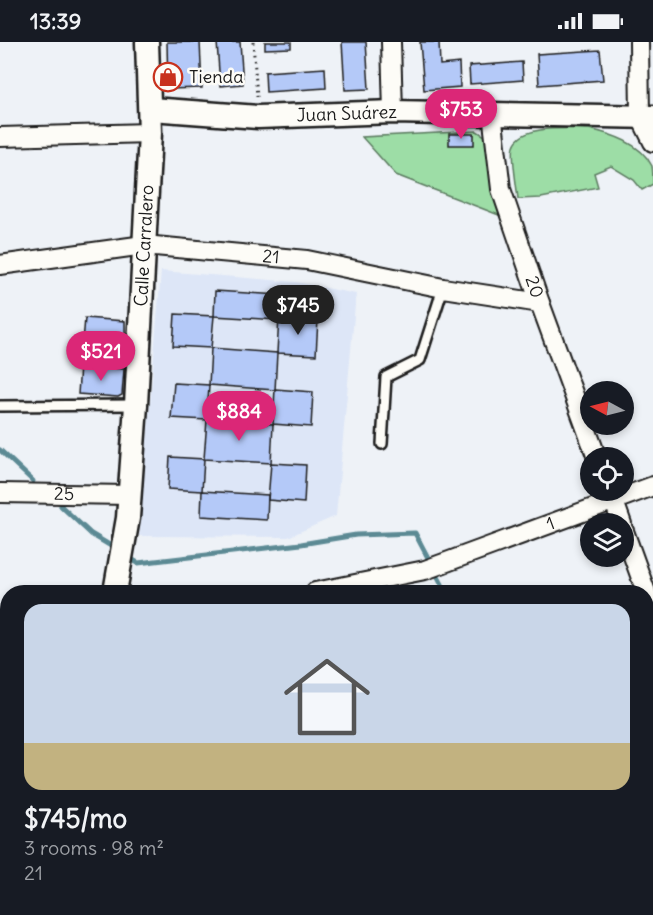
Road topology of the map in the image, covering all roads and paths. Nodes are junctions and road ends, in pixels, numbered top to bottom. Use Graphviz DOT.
graph roads {
  1 [pos="147,42"];
  2 [pos="253,42"];
  3 [pos="391,42"];
  4 [pos="639,42"];
  5 [pos="151,109"];
  6 [pos="393,112"];
  7 [pos="492,113"];
  8 [pos="646,116"];
  9 [pos="258,117"];
  10 [pos="150,133"];
  11 [pos="0,137"];
  12 [pos="653,142"];
  13 [pos="144,245"];
  14 [pos="0,265"];
  15 [pos="442,288"];
  16 [pos="540,303"];
  17 [pos="136,405"];
  18 [pos="0,406"];
  19 [pos="382,444"];
  20 [pos="593,447"];
  21 [pos="653,486"];
  22 [pos="634,490"];
  23 [pos="0,493"];
  24 [pos="130,495"];
  25 [pos="597,501"];
  26 [pos="634,560"];
  27 [pos="117,584"];
  28 [pos="350,585"];
  29 [pos="643,585"];
  1 -- 5 [label="street, Calle Carralero"];
  2 -- 9 [label="path"];
  3 -- 6 [label="street"];
  4 -- 8 [label="street"];
  5 -- 9 [label="street, Juan Suárez"];
  5 -- 10 [label="street, Calle Carralero"];
  6 -- 7 [label="street, Juan Suárez"];
  6 -- 9 [label="street, Juan Suárez"];
  7 -- 8 [label="street, Juan Suárez"];
  7 -- 16 [label="street, 20"];
  8 -- 12 [label="street"];
  10 -- 11 [label="street"];
  10 -- 13 [label="street, Calle Carralero"];
  13 -- 14 [label="street, 21"];
  13 -- 15 [label="street, 21"];
  13 -- 17 [label="street, Calle Carralero"];
  15 -- 16 [label="street, 21"];
  15 -- 19 [label="lane"];
  16 -- 20 [label="street, 20"];
  17 -- 18 [label="lane"];
  17 -- 24 [label="street, Calle Carralero"];
  21 -- 22 [label="street, 1"];
  23 -- 24 [label="street, 25"];
  24 -- 27 [label="street, Calle Carralero"];
  25 -- 28 [label="street, 1"];
  26 -- 29 [label="street"];
}
